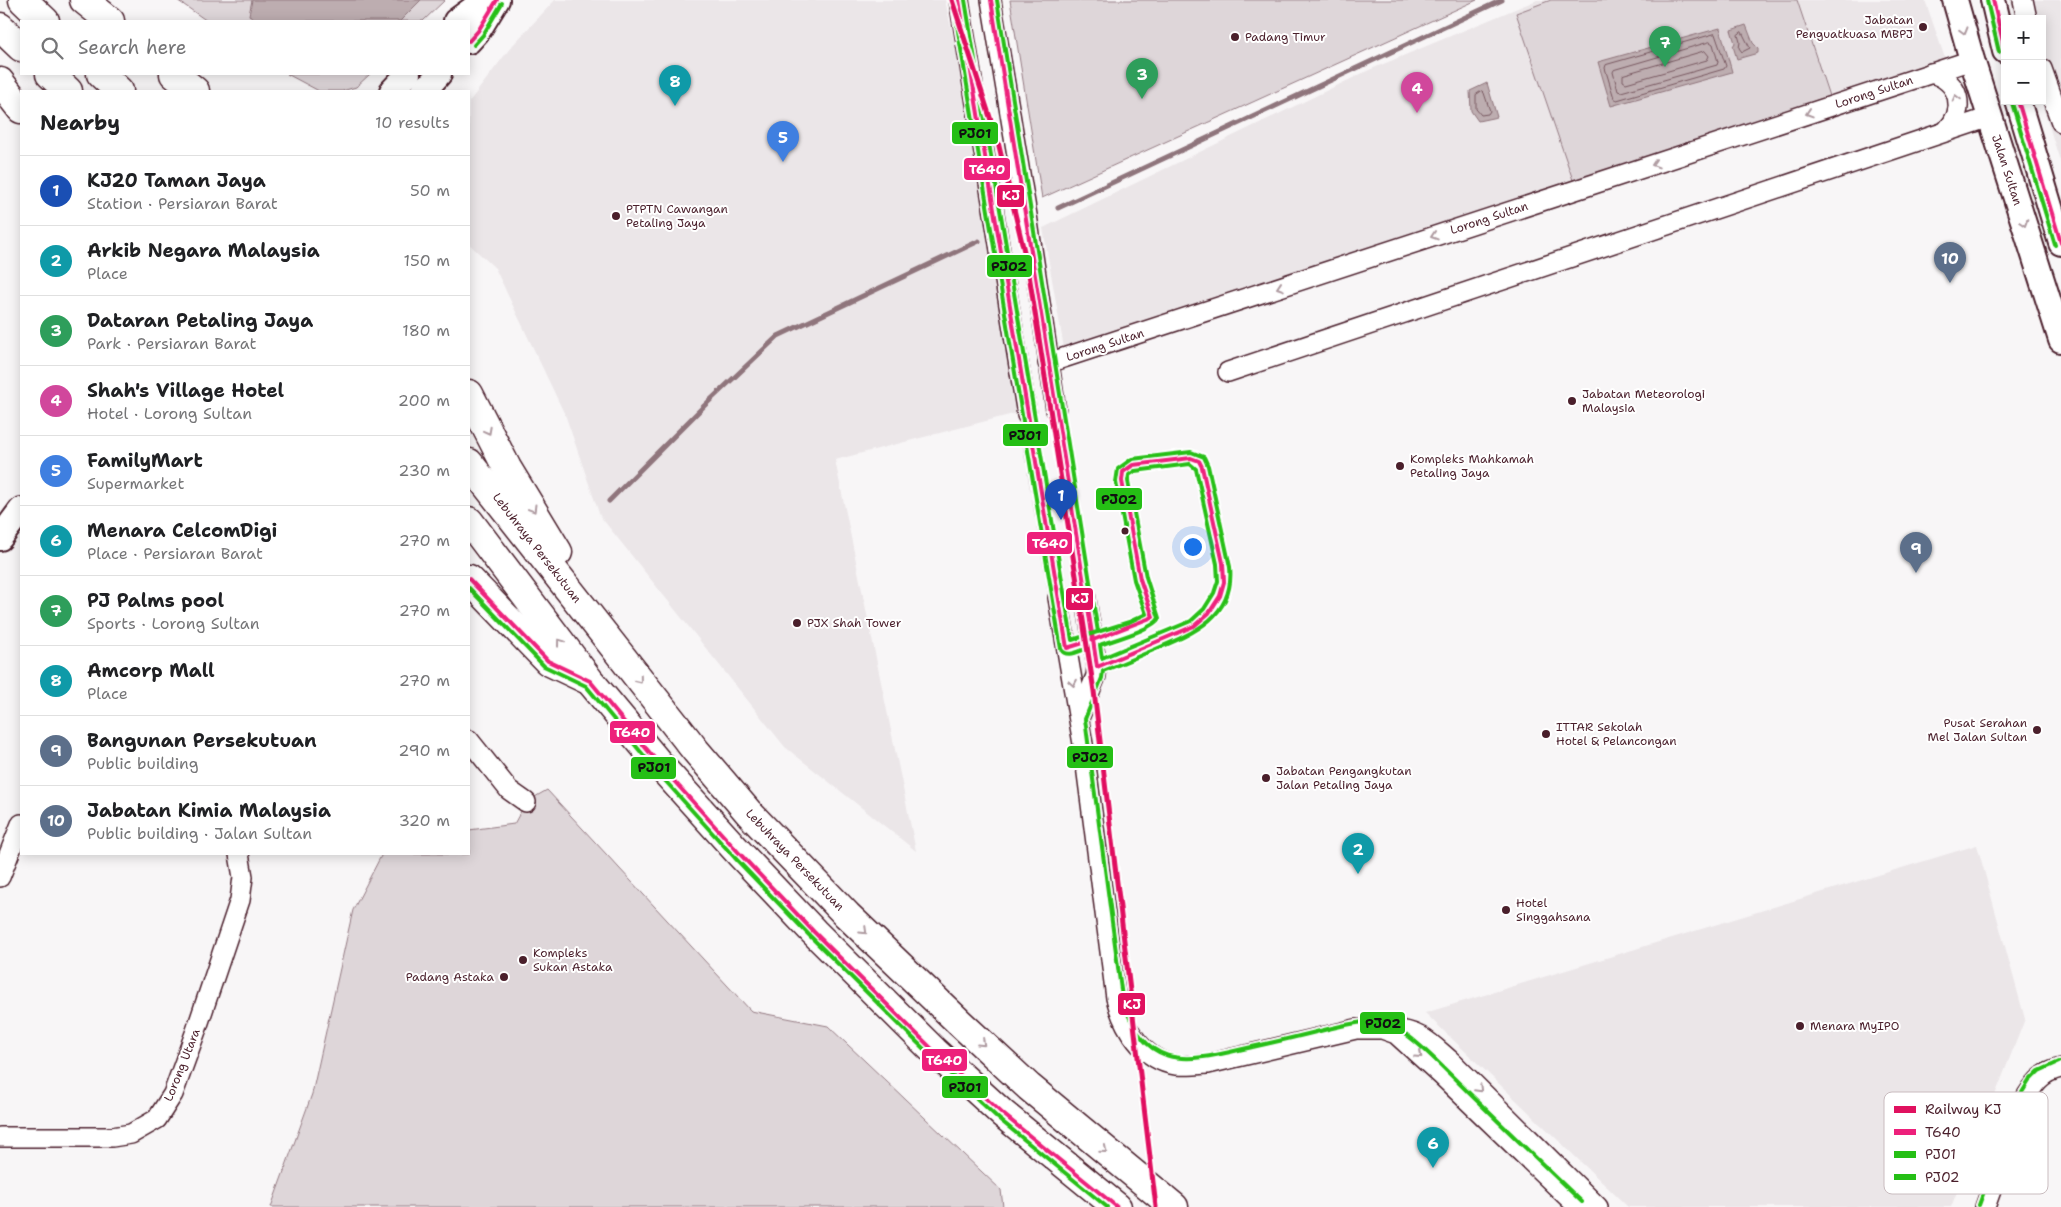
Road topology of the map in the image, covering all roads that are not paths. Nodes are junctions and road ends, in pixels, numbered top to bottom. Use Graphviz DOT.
graph roads {
  1 [pos="23,0"];
  2 [pos="84,0"];
  3 [pos="485,0"];
  4 [pos="497,0"];
  5 [pos="959,0"];
  6 [pos="991,0"];
  7 [pos="1955,0"];
  8 [pos="1992,0"];
  9 [pos="2023,0"];
  10 [pos="2026,15"];
  11 [pos="44,20"];
  12 [pos="109,20"];
  13 [pos="457,20"];
  14 [pos="0,27"];
  15 [pos="2001,35"];
  16 [pos="470,40"];
  17 [pos="20,46"];
  18 [pos="1972,60"];
  19 [pos="1931,73"];
  20 [pos="51,75"];
  21 [pos="102,75"];
  22 [pos="175,75"];
  23 [pos="407,75"];
  24 [pos="438,75"];
  25 [pos="2046,80"];
  26 [pos="0,82"];
  27 [pos="67,90"];
  28 [pos="119,90"];
  29 [pos="194,90"];
  30 [pos="393,90"];
  31 [pos="425,90"];
  32 [pos="2019,105"];
  33 [pos="20,108"];
  34 [pos="1990,117"];
  35 [pos="2061,122"];
  36 [pos="1946,131"];
  37 [pos="2061,243"];
  38 [pos="2061,340"];
  39 [pos="1048,363"];
  40 [pos="1228,372"];
  41 [pos="470,396"];
  42 [pos="1056,410"];
  43 [pos="1027,414"];
  44 [pos="470,464"];
  45 [pos="20,511"];
  46 [pos="470,522"];
  47 [pos="0,538"];
  48 [pos="470,580"];
  49 [pos="1086,594"];
  50 [pos="1058,598"];
  51 [pos="617,652"];
  52 [pos="590,681"];
  53 [pos="1079,718"];
  54 [pos="470,741"];
  55 [pos="526,802"];
  56 [pos="20,827"];
  57 [pos="239,855"];
  58 [pos="0,877"];
  59 [pos="1382,1029"];
  60 [pos="2061,1068"];
  61 [pos="2028,1092"];
  62 [pos="0,1138"];
  63 [pos="1990,1194"];
  64 [pos="1117,1207"];
  65 [pos="1174,1207"];
  66 [pos="1578,1207"];
  67 [pos="1598,1207"];
  68 [pos="1985,1207"];
  1 -- 11 [label="highway"];
  2 -- 12 [label="highway"];
  3 -- 13 [label="main road"];
  4 -- 16 [label="main road"];
  5 -- 43 [label="street"];
  6 -- 39 [label="street"];
  7 -- 18 [label="main road, Jalan Sultan, one-way"];
  8 -- 15 [label="main road"];
  9 -- 10 [label="street"];
  14 -- 17 [label="highway"];
  18 -- 19 [label="street, Lorong Sultan"];
  18 -- 34 [label="main road, Jalan Sultan"];
  36 -- 19 [label="street, one-way"];
  19 -- 39 [label="street, Lorong Sultan, one-way"];
  20 -- 27 [label="highway"];
  21 -- 28 [label="highway"];
  22 -- 29 [label="highway"];
  23 -- 30 [label="main road"];
  24 -- 31 [label="main road"];
  25 -- 35 [label="street"];
  26 -- 33 [label="highway"];
  32 -- 37 [label="main road"];
  34 -- 36 [label="street"];
  34 -- 38 [label="main road, Jalan Sultan, one-way"];
  36 -- 40 [label="street"];
  39 -- 42 [label="street"];
  41 -- 51 [label="highway, one-way"];
  44 -- 51 [label="highway, Lebuhraya Persekutuan"];
  45 -- 47 [label="main road"];
  52 -- 46 [label="highway, one-way"];
  48 -- 52 [label="highway"];
  49 -- 53 [label="street"];
  50 -- 53 [label="street, one-way"];
  51 -- 65 [label="highway, Lebuhraya Persekutuan, one-way"];
  52 -- 64 [label="highway"];
  53 -- 59 [label="street"];
  54 -- 55 [label="street"];
  56 -- 58 [label="street"];
  57 -- 62 [label="street, Lorong Utara"];
  59 -- 66 [label="street, one-way"];
  59 -- 67 [label="street, one-way"];
  60 -- 61 [label="street"];
  63 -- 68 [label="street"];
}
